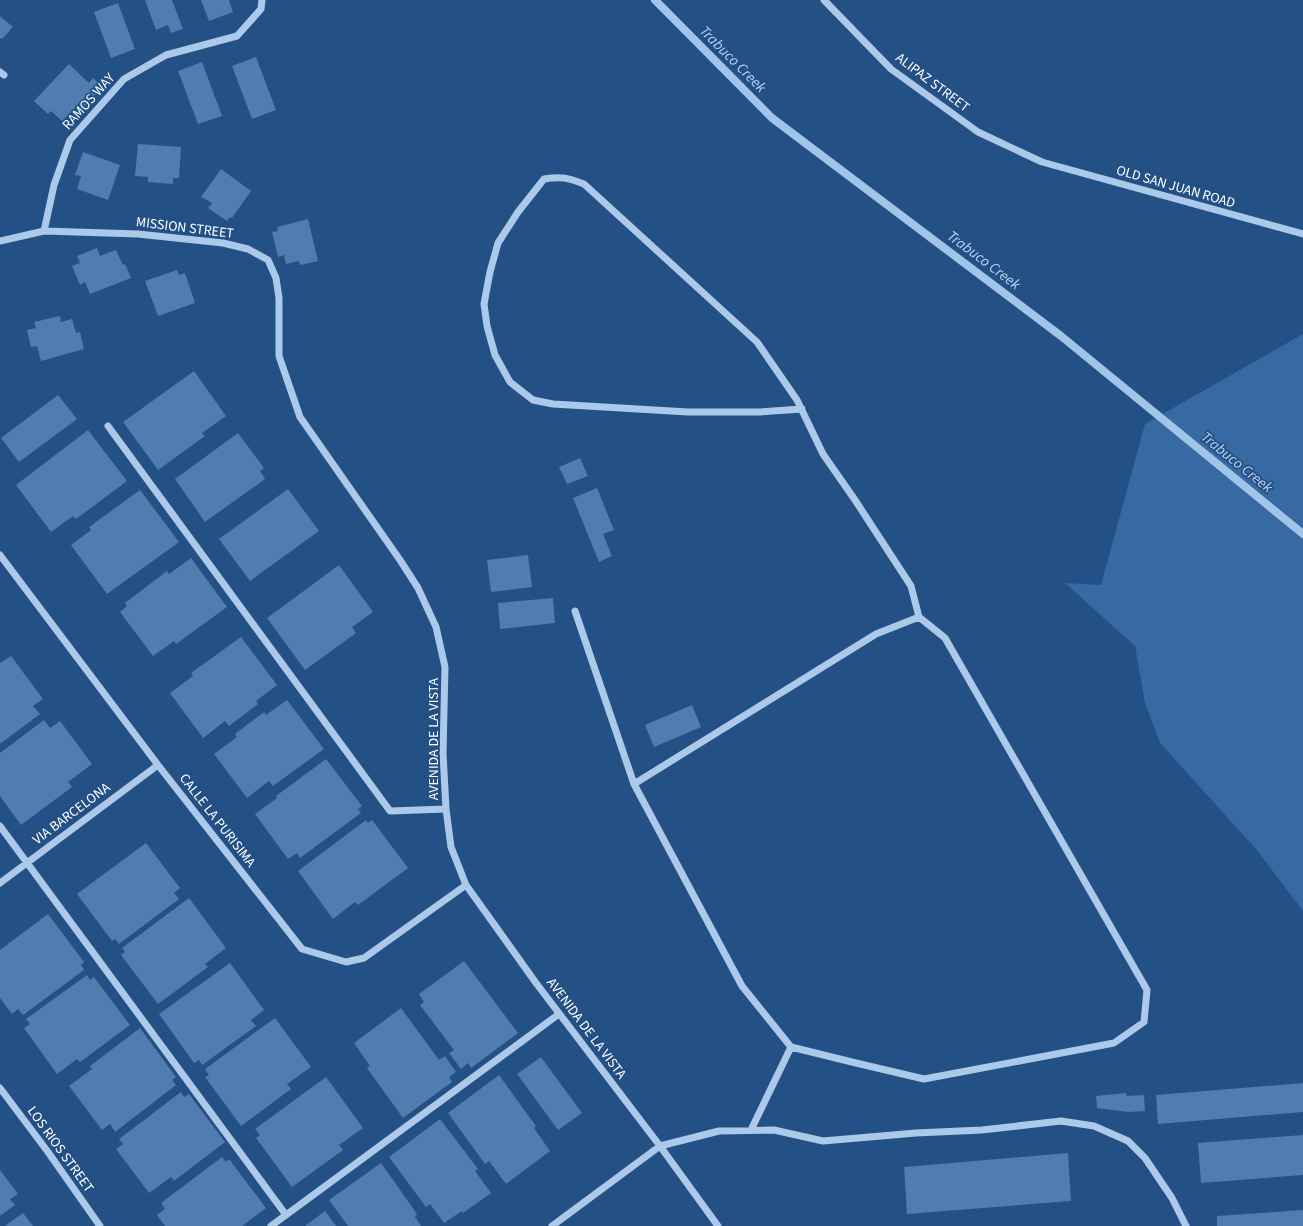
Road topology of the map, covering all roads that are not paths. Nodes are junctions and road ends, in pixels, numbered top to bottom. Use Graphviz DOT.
graph roads {
  1 [pos="262,0"];
  2 [pos="824,0"];
  3 [pos="1042,162"];
  4 [pos="44,231"];
  5 [pos="1303,234"];
  6 [pos="0,241"];
  7 [pos="279,356"];
  8 [pos="802,409"];
  9 [pos="108,426"];
  10 [pos="0,555"];
  11 [pos="576,611"];
  12 [pos="919,618"];
  13 [pos="158,765"];
  14 [pos="634,784"];
  15 [pos="446,809"];
  16 [pos="0,826"];
  17 [pos="27,863"];
  18 [pos="0,883"];
  19 [pos="466,885"];
  20 [pos="559,1014"];
  21 [pos="791,1047"];
  22 [pos="0,1088"];
  23 [pos="751,1130"];
  24 [pos="660,1146"];
  25 [pos="286,1215"];
  26 [pos="100,1226"];
  27 [pos="271,1226"];
  28 [pos="552,1226"];
  29 [pos="718,1226"];
  30 [pos="1186,1226"];
  1 -- 4 [label="street, RAMOS WAY"];
  2 -- 3 [label="street, ALIPAZ STREET"];
  3 -- 5 [label="street, OLD SAN JUAN ROAD"];
  4 -- 6 [label="street, MISSION STREET"];
  4 -- 7 [label="street, MISSION STREET"];
  7 -- 15 [label="street, AVENIDA DE LA VISTA"];
  8 -- 8 [label="street"];
  8 -- 12 [label="street"];
  9 -- 15 [label="street"];
  10 -- 13 [label="street, CALLE LA PURISIMA"];
  11 -- 14 [label="street"];
  12 -- 14 [label="street"];
  12 -- 21 [label="street"];
  13 -- 17 [label="street, VIA BARCELONA"];
  13 -- 19 [label="street, CALLE LA PURISIMA"];
  14 -- 21 [label="street"];
  15 -- 19 [label="street, AVENIDA DE LA VISTA"];
  16 -- 17 [label="street"];
  17 -- 18 [label="street, VIA BARCELONA"];
  17 -- 25 [label="street"];
  19 -- 20 [label="street, AVENIDA DE LA VISTA"];
  20 -- 24 [label="street, AVENIDA DE LA VISTA"];
  20 -- 25 [label="street"];
  21 -- 23 [label="street"];
  22 -- 26 [label="street, LOS RIOS STREET"];
  23 -- 24 [label="street"];
  23 -- 30 [label="street"];
  24 -- 28 [label="street"];
  24 -- 29 [label="street, AVENIDA DE LA VISTA"];
  25 -- 27 [label="street"];
}
